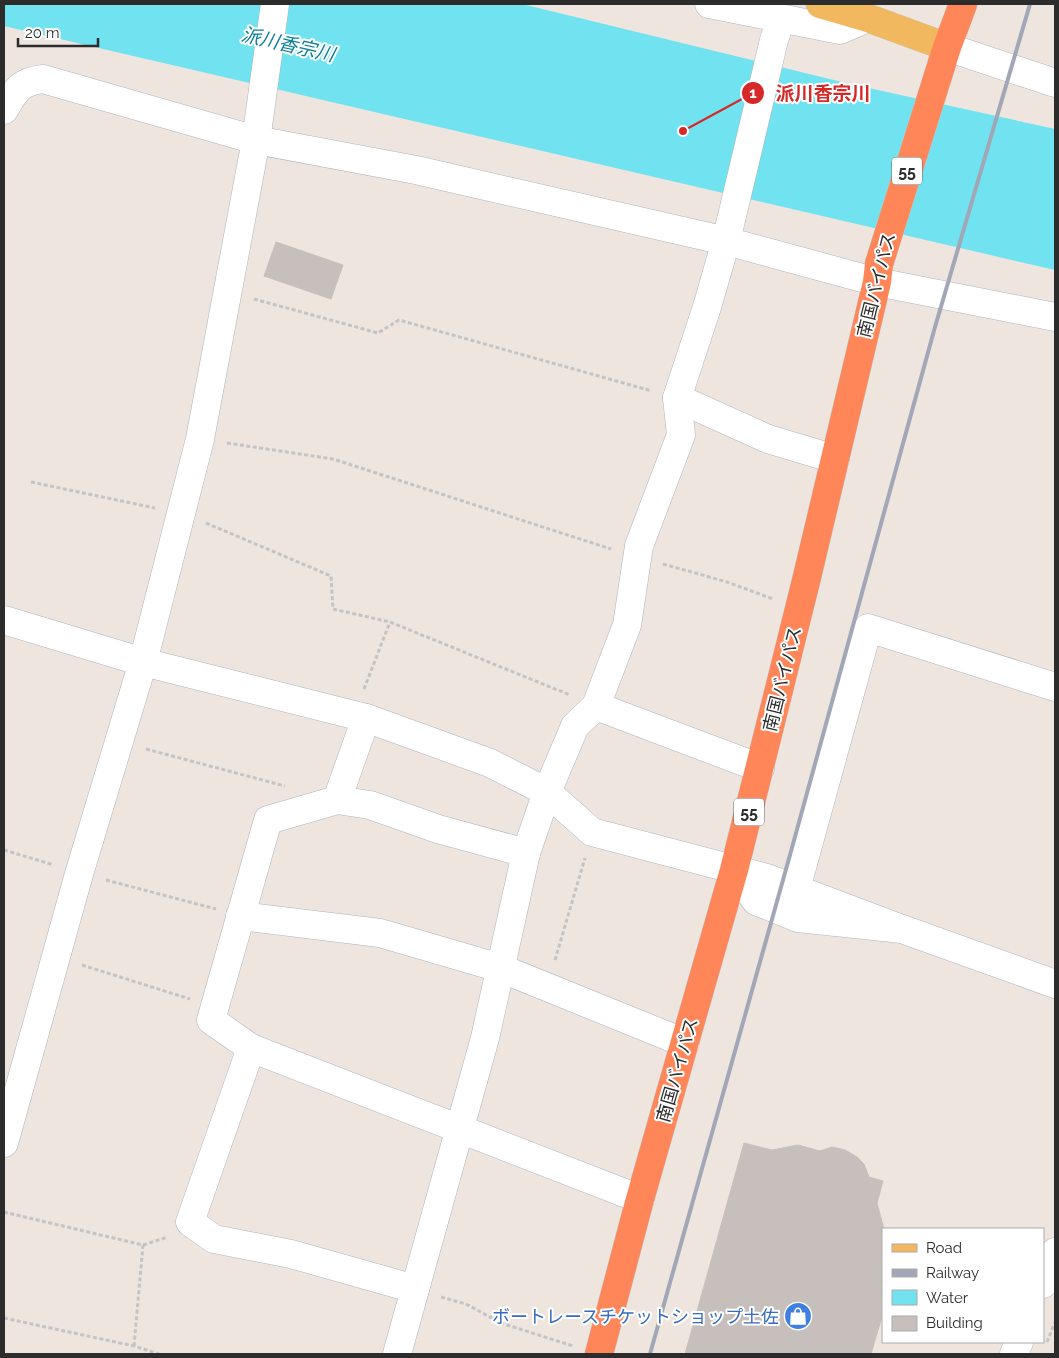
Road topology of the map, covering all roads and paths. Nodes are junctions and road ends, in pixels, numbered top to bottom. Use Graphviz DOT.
graph roads {
  1 [pos="275,4"];
  2 [pos="709,4"];
  3 [pos="820,4"];
  4 [pos="962,4"];
  5 [pos="868,18"];
  6 [pos="778,29"];
  7 [pos="947,47"];
  8 [pos="1055,83"];
  9 [pos="4,110"];
  10 [pos="257,127"];
  11 [pos="727,236"];
  12 [pos="878,273"];
  13 [pos="227,292"];
  14 [pos="1055,317"];
  15 [pos="677,398"];
  16 [pos="200,439"];
  17 [pos="835,459"];
  18 [pos="31,482"];
  19 [pos="182,513"];
  20 [pos="638,557"];
  21 [pos="800,608"];
  22 [pos="4,620"];
  23 [pos="390,622"];
  24 [pos="143,662"];
  25 [pos="1055,687"];
  26 [pos="596,706"];
  27 [pos="360,716"];
  28 [pos="119,741"];
  29 [pos="760,768"];
  30 [pos="290,787"];
  31 [pos="547,792"];
  32 [pos="337,800"];
  33 [pos="592,832"];
  34 [pos="4,850"];
  35 [pos="526,853"];
  36 [pos="734,870"];
  37 [pos="79,874"];
  38 [pos="796,889"];
  39 [pos="240,916"];
  40 [pos="902,929"];
  41 [pos="56,957"];
  42 [pos="500,968"];
  43 [pos="1055,984"];
  44 [pos="547,987"];
  45 [pos="215,1006"];
  46 [pos="685,1043"];
  47 [pos="251,1048"];
  48 [pos="460,1130"];
  49 [pos="4,1143"];
  50 [pos="640,1199"];
  51 [pos="4,1212"];
  52 [pos="198,1228"];
  53 [pos="143,1245"];
  54 [pos="1055,1252"];
  55 [pos="1044,1281"];
  56 [pos="415,1290"];
  57 [pos="4,1318"];
  58 [pos="1055,1322"];
  59 [pos="1044,1333"];
  60 [pos="1033,1344"];
  61 [pos="134,1346"];
  62 [pos="159,1354"];
  63 [pos="397,1354"];
  64 [pos="600,1354"];
  65 [pos="1014,1354"];
  1 -- 10 [label="street"];
  2 -- 6 [label="street"];
  3 -- 5 [label="main road"];
  4 -- 7 [label="highway, 南国バイパス / 55"];
  5 -- 6 [label="street"];
  5 -- 7 [label="main road"];
  6 -- 11 [label="street"];
  7 -- 8 [label="street"];
  7 -- 12 [label="highway, 南国バイパス / 55"];
  9 -- 10 [label="street"];
  10 -- 11 [label="street"];
  10 -- 13 [label="street"];
  11 -- 12 [label="street"];
  11 -- 15 [label="street"];
  12 -- 14 [label="street"];
  12 -- 17 [label="highway, 南国バイパス / 55"];
  13 -- 15 [label="path"];
  13 -- 16 [label="street"];
  15 -- 17 [label="street"];
  15 -- 20 [label="street"];
  16 -- 19 [label="street"];
  16 -- 20 [label="path"];
  17 -- 21 [label="highway, 南国バイパス / 55"];
  18 -- 19 [label="path"];
  19 -- 23 [label="path"];
  19 -- 24 [label="street"];
  20 -- 21 [label="path"];
  20 -- 26 [label="street"];
  21 -- 29 [label="highway, 南国バイパス / 55"];
  22 -- 24 [label="street"];
  23 -- 26 [label="path"];
  23 -- 27 [label="path"];
  24 -- 27 [label="street"];
  24 -- 28 [label="street"];
  25 -- 38 [label="street"];
  26 -- 29 [label="street"];
  26 -- 31 [label="street"];
  27 -- 31 [label="street"];
  27 -- 32 [label="street"];
  28 -- 30 [label="path"];
  28 -- 37 [label="street"];
  29 -- 36 [label="highway, 南国バイパス / 55"];
  31 -- 33 [label="street"];
  31 -- 35 [label="street"];
  32 -- 35 [label="street"];
  32 -- 39 [label="street"];
  33 -- 36 [label="street"];
  33 -- 44 [label="path"];
  34 -- 37 [label="path"];
  35 -- 42 [label="street"];
  36 -- 38 [label="street"];
  36 -- 40 [label="street"];
  36 -- 46 [label="highway, 南国バイパス / 55"];
  37 -- 39 [label="path"];
  37 -- 41 [label="street"];
  38 -- 40 [label="street"];
  39 -- 42 [label="street"];
  39 -- 45 [label="street"];
  40 -- 43 [label="street"];
  41 -- 45 [label="path"];
  41 -- 49 [label="street"];
  42 -- 44 [label="street"];
  42 -- 48 [label="street"];
  44 -- 46 [label="street"];
  45 -- 47 [label="street"];
  46 -- 50 [label="highway, 南国バイパス / 55"];
  47 -- 48 [label="street"];
  47 -- 52 [label="street"];
  48 -- 50 [label="street"];
  48 -- 56 [label="street"];
  50 -- 64 [label="highway, 南国バイパス / 55"];
  51 -- 53 [label="path"];
  52 -- 53 [label="path"];
  52 -- 56 [label="street"];
  53 -- 61 [label="path"];
  54 -- 55 [label="street"];
  56 -- 63 [label="street"];
  56 -- 64 [label="path"];
  57 -- 61 [label="path"];
  58 -- 59 [label="path"];
  60 -- 65 [label="street"];
  61 -- 62 [label="path"];
}
